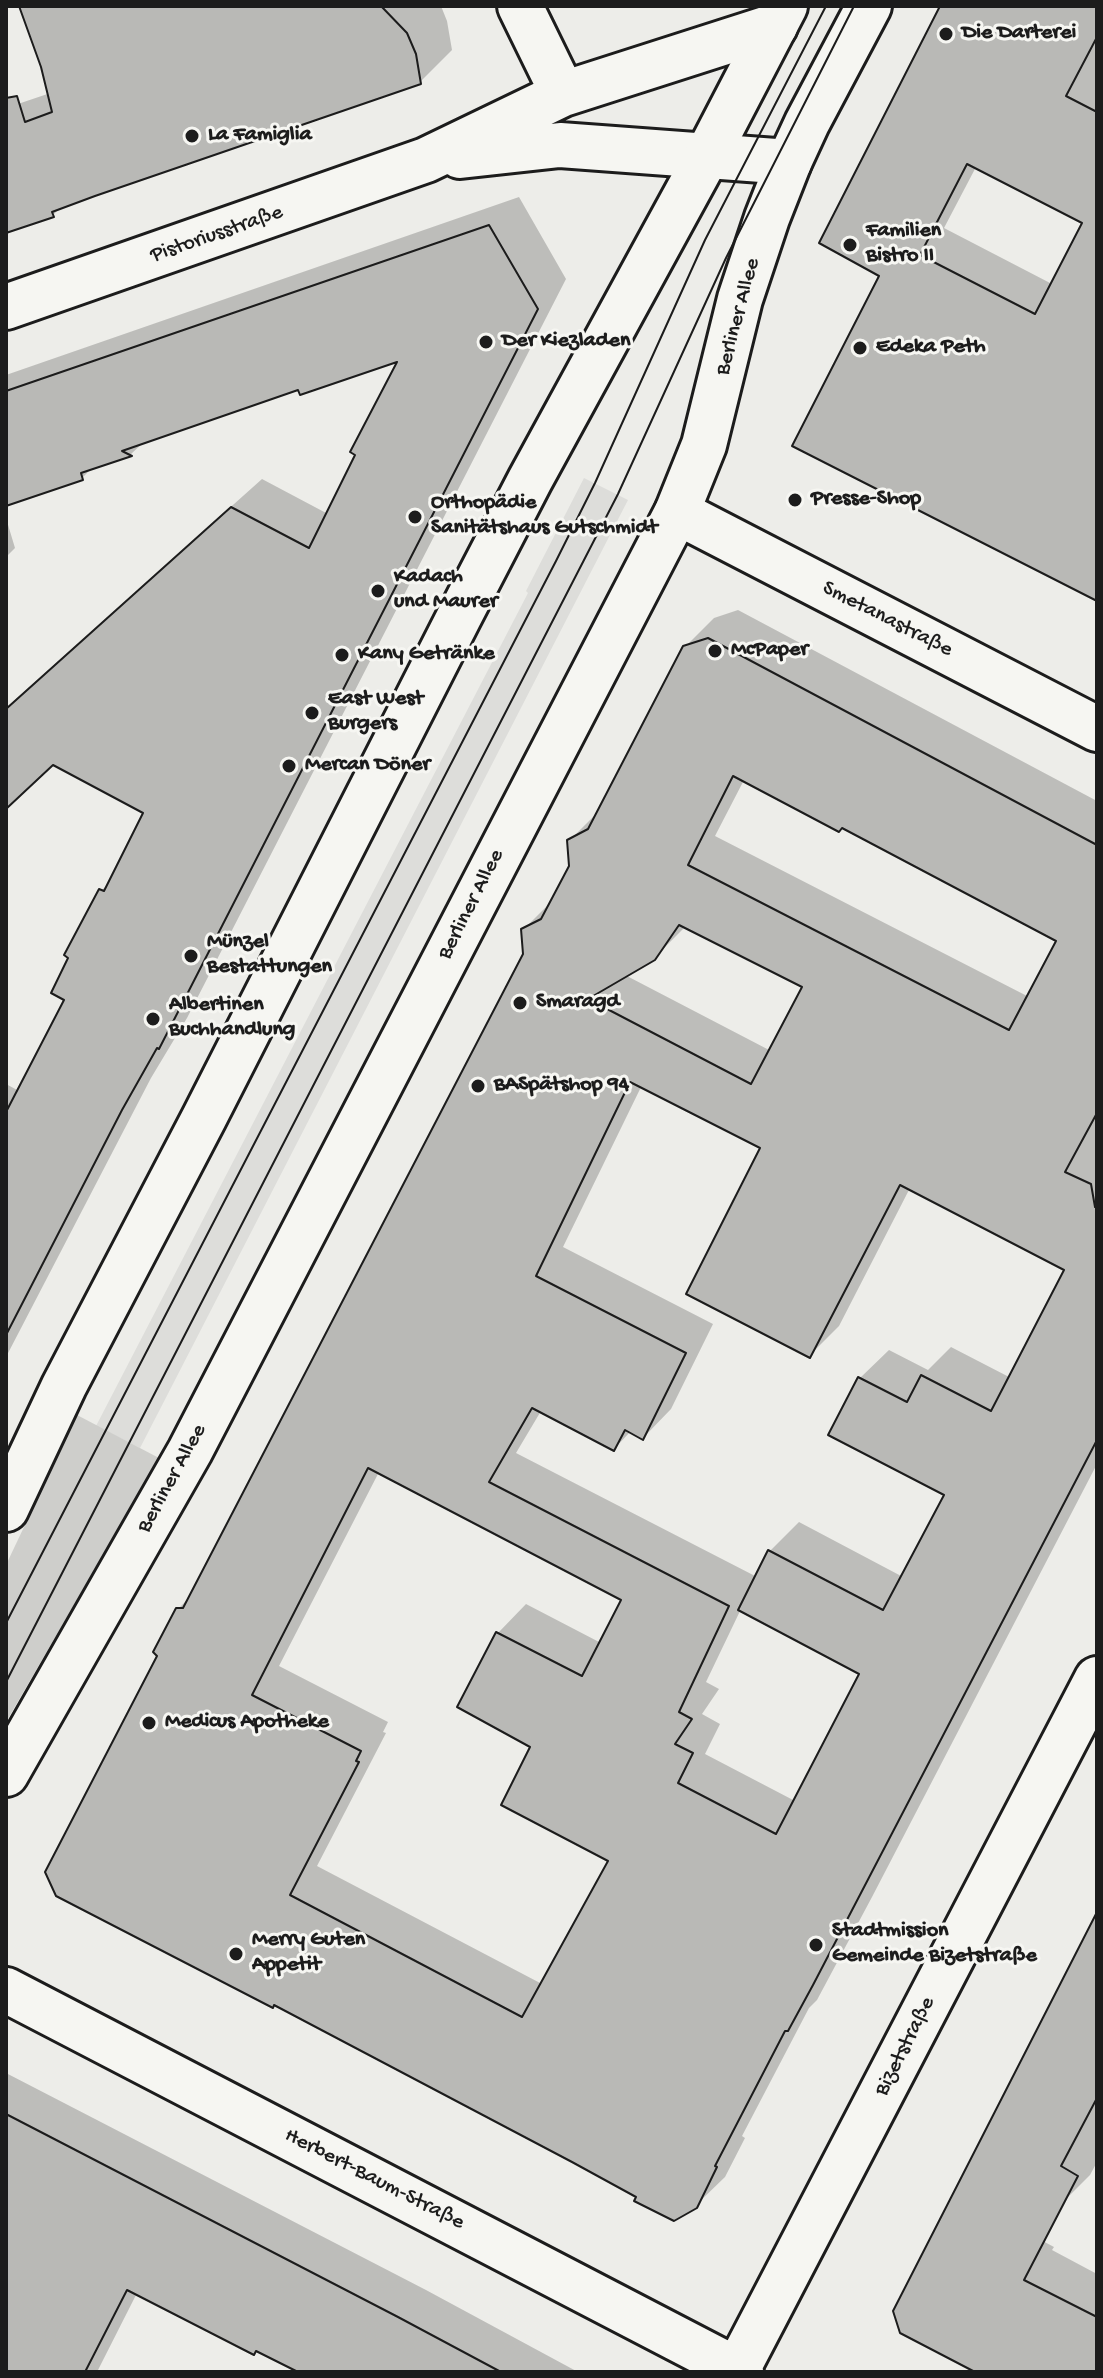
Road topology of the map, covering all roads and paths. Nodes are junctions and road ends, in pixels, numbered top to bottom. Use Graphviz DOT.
graph roads {
  1 [pos="520,6"];
  2 [pos="869,6"];
  3 [pos="780,16"];
  4 [pos="563,94"];
  5 [pos="707,156"];
  6 [pos="426,160"];
  7 [pos="789,162"];
  8 [pos="6,307"];
  9 [pos="677,512"];
  10 [pos="1097,729"];
  11 [pos="6,1509"];
  12 [pos="1097,1679"];
  13 [pos="6,1774"];
  14 [pos="6,1990"];
  15 [pos="738,2371"];
  1 -- 4 [label="main road"];
  2 -- 7 [label="main road, Berliner Allee"];
  3 -- 4 [label="main road, Pistoriusstraße"];
  3 -- 5 [label="main road"];
  4 -- 6 [label="main road, Pistoriusstraße"];
  5 -- 6 [label="main road, Pistoriusstraße"];
  5 -- 7 [label="main road, Pistoriusstraße"];
  5 -- 11 [label="main road"];
  6 -- 8 [label="main road, Pistoriusstraße"];
  7 -- 9 [label="main road, Berliner Allee"];
  9 -- 10 [label="main road, Smetanastraße"];
  9 -- 13 [label="main road, Berliner Allee"];
  12 -- 15 [label="main road, Bizetstraße"];
  14 -- 15 [label="main road, Herbert-Baum-Straße"];
}
